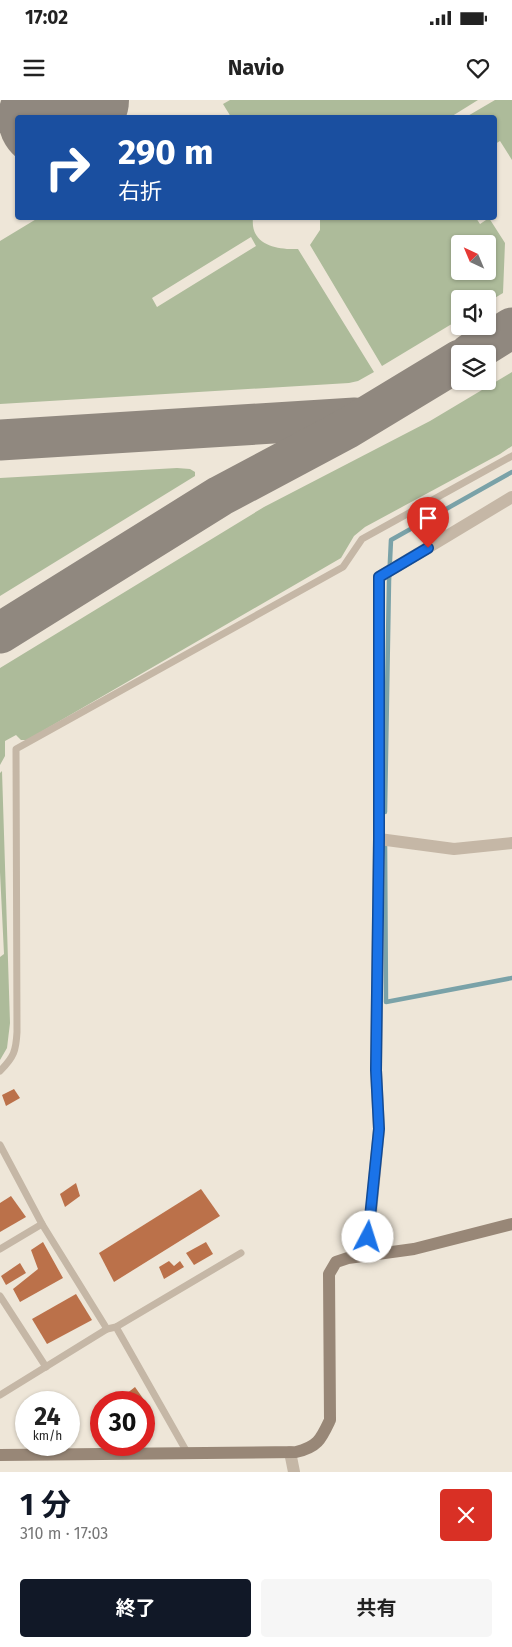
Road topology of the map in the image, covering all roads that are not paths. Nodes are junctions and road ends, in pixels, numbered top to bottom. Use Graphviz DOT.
graph roads {
  1 [pos="512,456"];
  2 [pos="512,497"];
  3 [pos="379,839"];
  4 [pos="512,842"];
  5 [pos="0,1071"];
  6 [pos="0,1145"];
  7 [pos="42,1224"];
  8 [pos="512,1224"];
  9 [pos="0,1249"];
  10 [pos="241,1252"];
  11 [pos="367,1255"];
  12 [pos="0,1296"];
  13 [pos="116,1327"];
  14 [pos="107,1329"];
  15 [pos="46,1366"];
  16 [pos="0,1395"];
  17 [pos="290,1452"];
  18 [pos="188,1454"];
  19 [pos="0,1456"];
  20 [pos="294,1472"];
  1 -- 5 [label="lane"];
  2 -- 3 [label="street"];
  3 -- 4 [label="street"];
  3 -- 11 [label="street"];
  6 -- 7 [label="lane"];
  7 -- 9 [label="lane"];
  7 -- 14 [label="lane"];
  8 -- 11 [label="street"];
  10 -- 13 [label="lane"];
  11 -- 17 [label="street"];
  12 -- 15 [label="lane"];
  13 -- 14 [label="lane"];
  13 -- 18 [label="lane"];
  14 -- 15 [label="lane"];
  15 -- 16 [label="lane"];
  17 -- 18 [label="street"];
  17 -- 20 [label="street"];
  18 -- 19 [label="street"];
}
